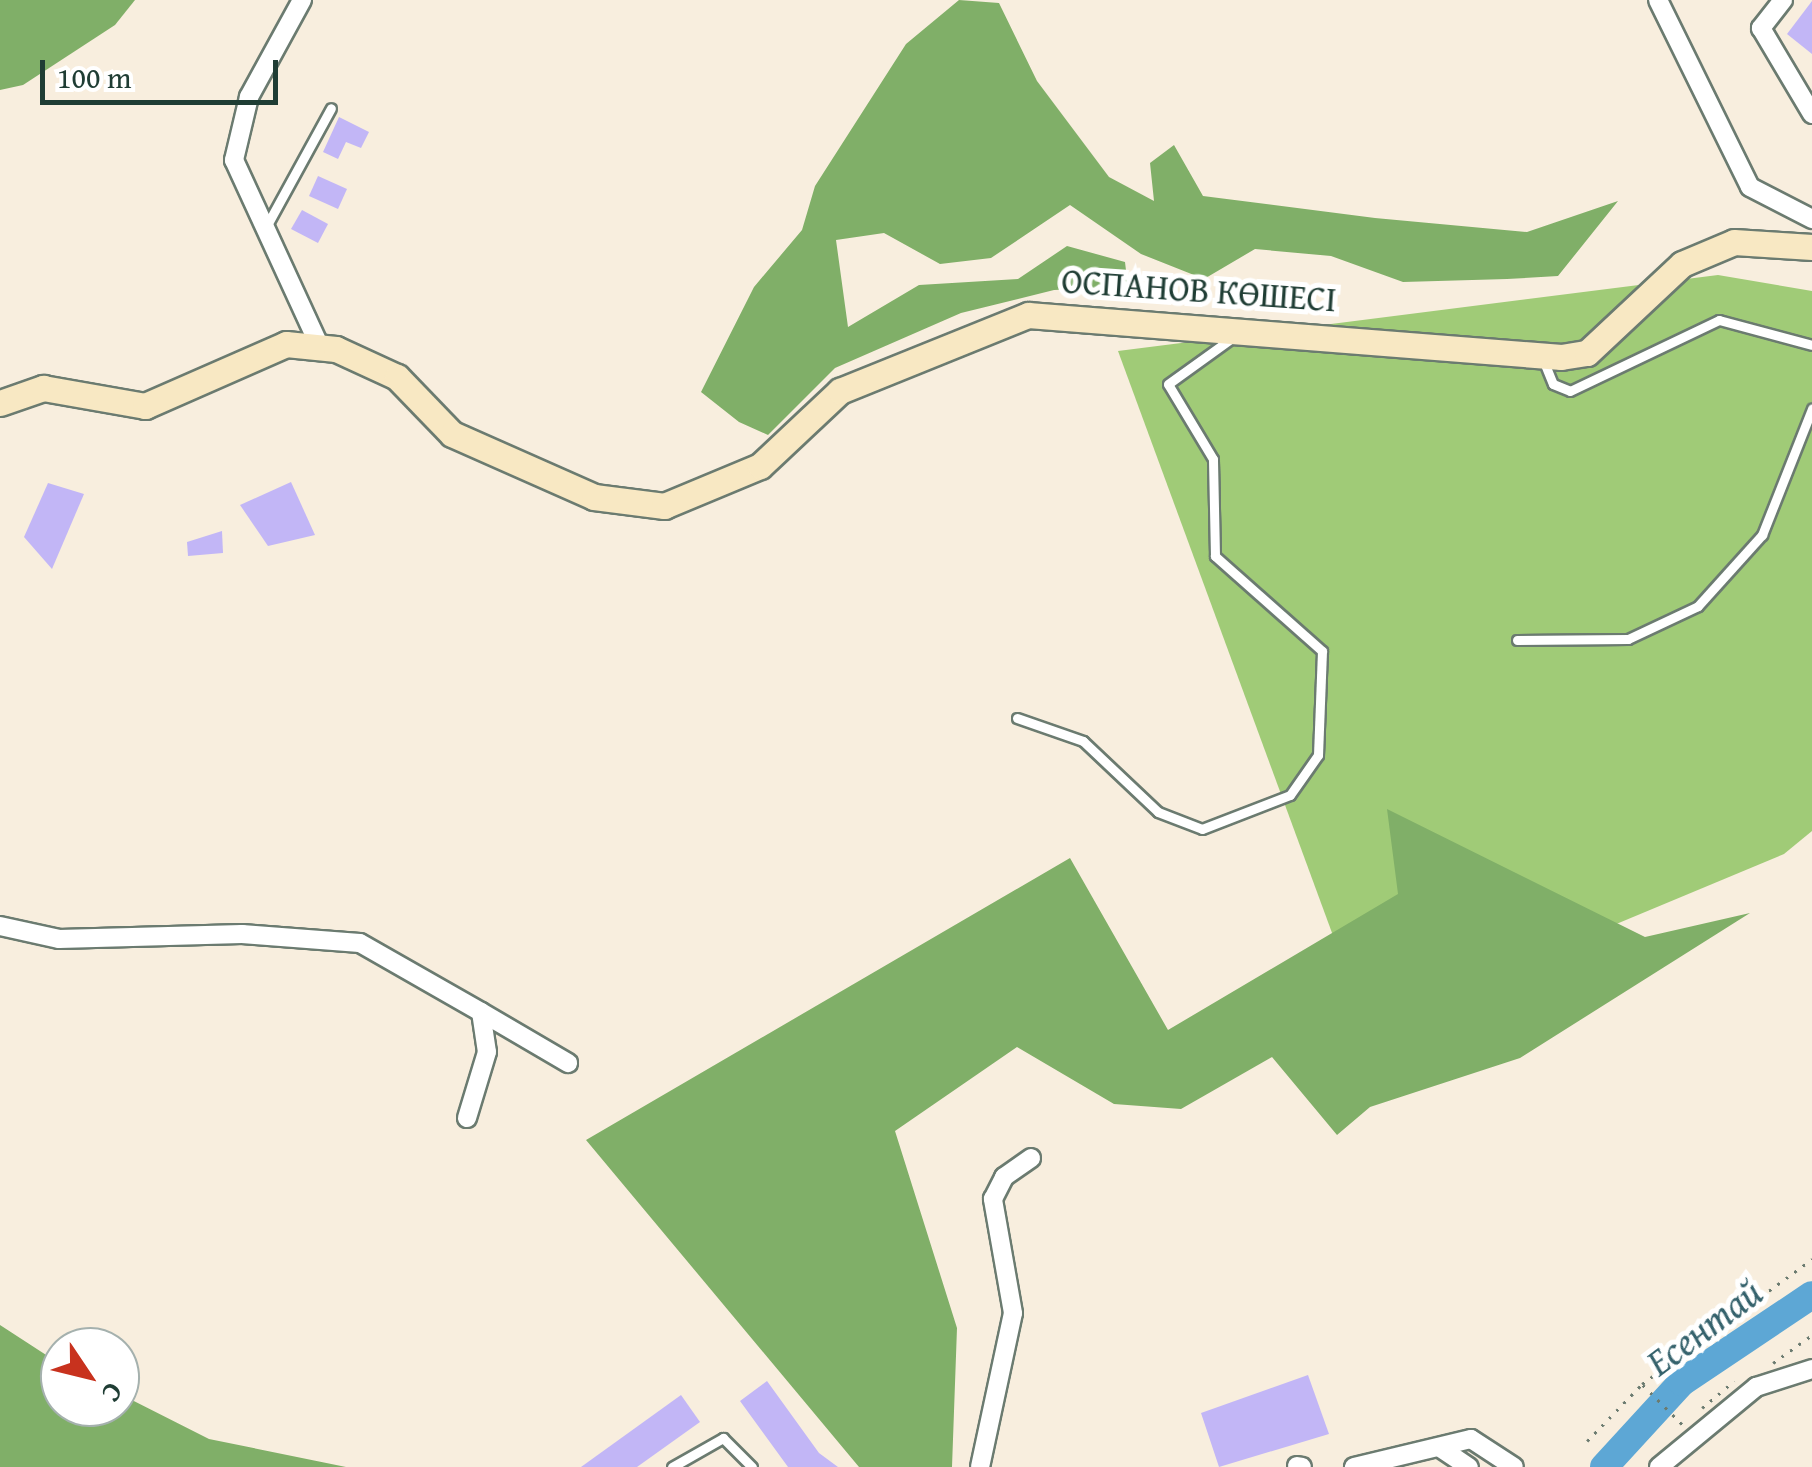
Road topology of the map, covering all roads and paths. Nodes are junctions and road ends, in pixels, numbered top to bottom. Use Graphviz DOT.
graph roads {
  1 [pos="302,0"];
  2 [pos="1658,0"];
  3 [pos="1783,0"];
  4 [pos="331,108"];
  5 [pos="1812,114"];
  6 [pos="1812,219"];
  7 [pos="267,225"];
  8 [pos="1812,246"];
  9 [pos="1239,333"];
  10 [pos="1812,345"];
  11 [pos="320,347"];
  12 [pos="1541,355"];
  13 [pos="0,403"];
  14 [pos="1812,409"];
  15 [pos="1517,640"];
  16 [pos="1018,718"];
  17 [pos="0,926"];
  18 [pos="480,1012"];
  19 [pos="568,1062"];
  20 [pos="468,1118"];
  21 [pos="1031,1158"];
  22 [pos="1812,1259"];
  23 [pos="1812,1369"];
  24 [pos="1642,1384"];
  25 [pos="1678,1419"];
  26 [pos="1587,1440"];
  27 [pos="1439,1447"];
  28 [pos="672,1467"];
  29 [pos="752,1467"];
  30 [pos="980,1467"];
  31 [pos="1354,1467"];
  32 [pos="1469,1467"];
  33 [pos="1514,1467"];
  34 [pos="1660,1467"];
  1 -- 7 [label="street"];
  2 -- 6 [label="street"];
  3 -- 5 [label="street"];
  4 -- 7 [label="lane"];
  7 -- 11 [label="street"];
  8 -- 12 [label="street, ОСПАНОВ КӨШЕСІ"];
  9 -- 11 [label="street, ОСПАНОВ КӨШЕСІ"];
  9 -- 12 [label="street, ОСПАНОВ КӨШЕСІ"];
  9 -- 16 [label="lane"];
  10 -- 12 [label="lane"];
  11 -- 13 [label="street, ОСПАНОВ КӨШЕСІ"];
  14 -- 15 [label="lane"];
  17 -- 18 [label="street"];
  18 -- 19 [label="street"];
  18 -- 20 [label="street"];
  21 -- 30 [label="street"];
  22 -- 24 [label="path"];
  23 -- 34 [label="street"];
  24 -- 25 [label="path"];
  24 -- 26 [label="path"];
  27 -- 31 [label="street"];
  27 -- 32 [label="street"];
  27 -- 33 [label="street"];
  28 -- 29 [label="lane"];
}
